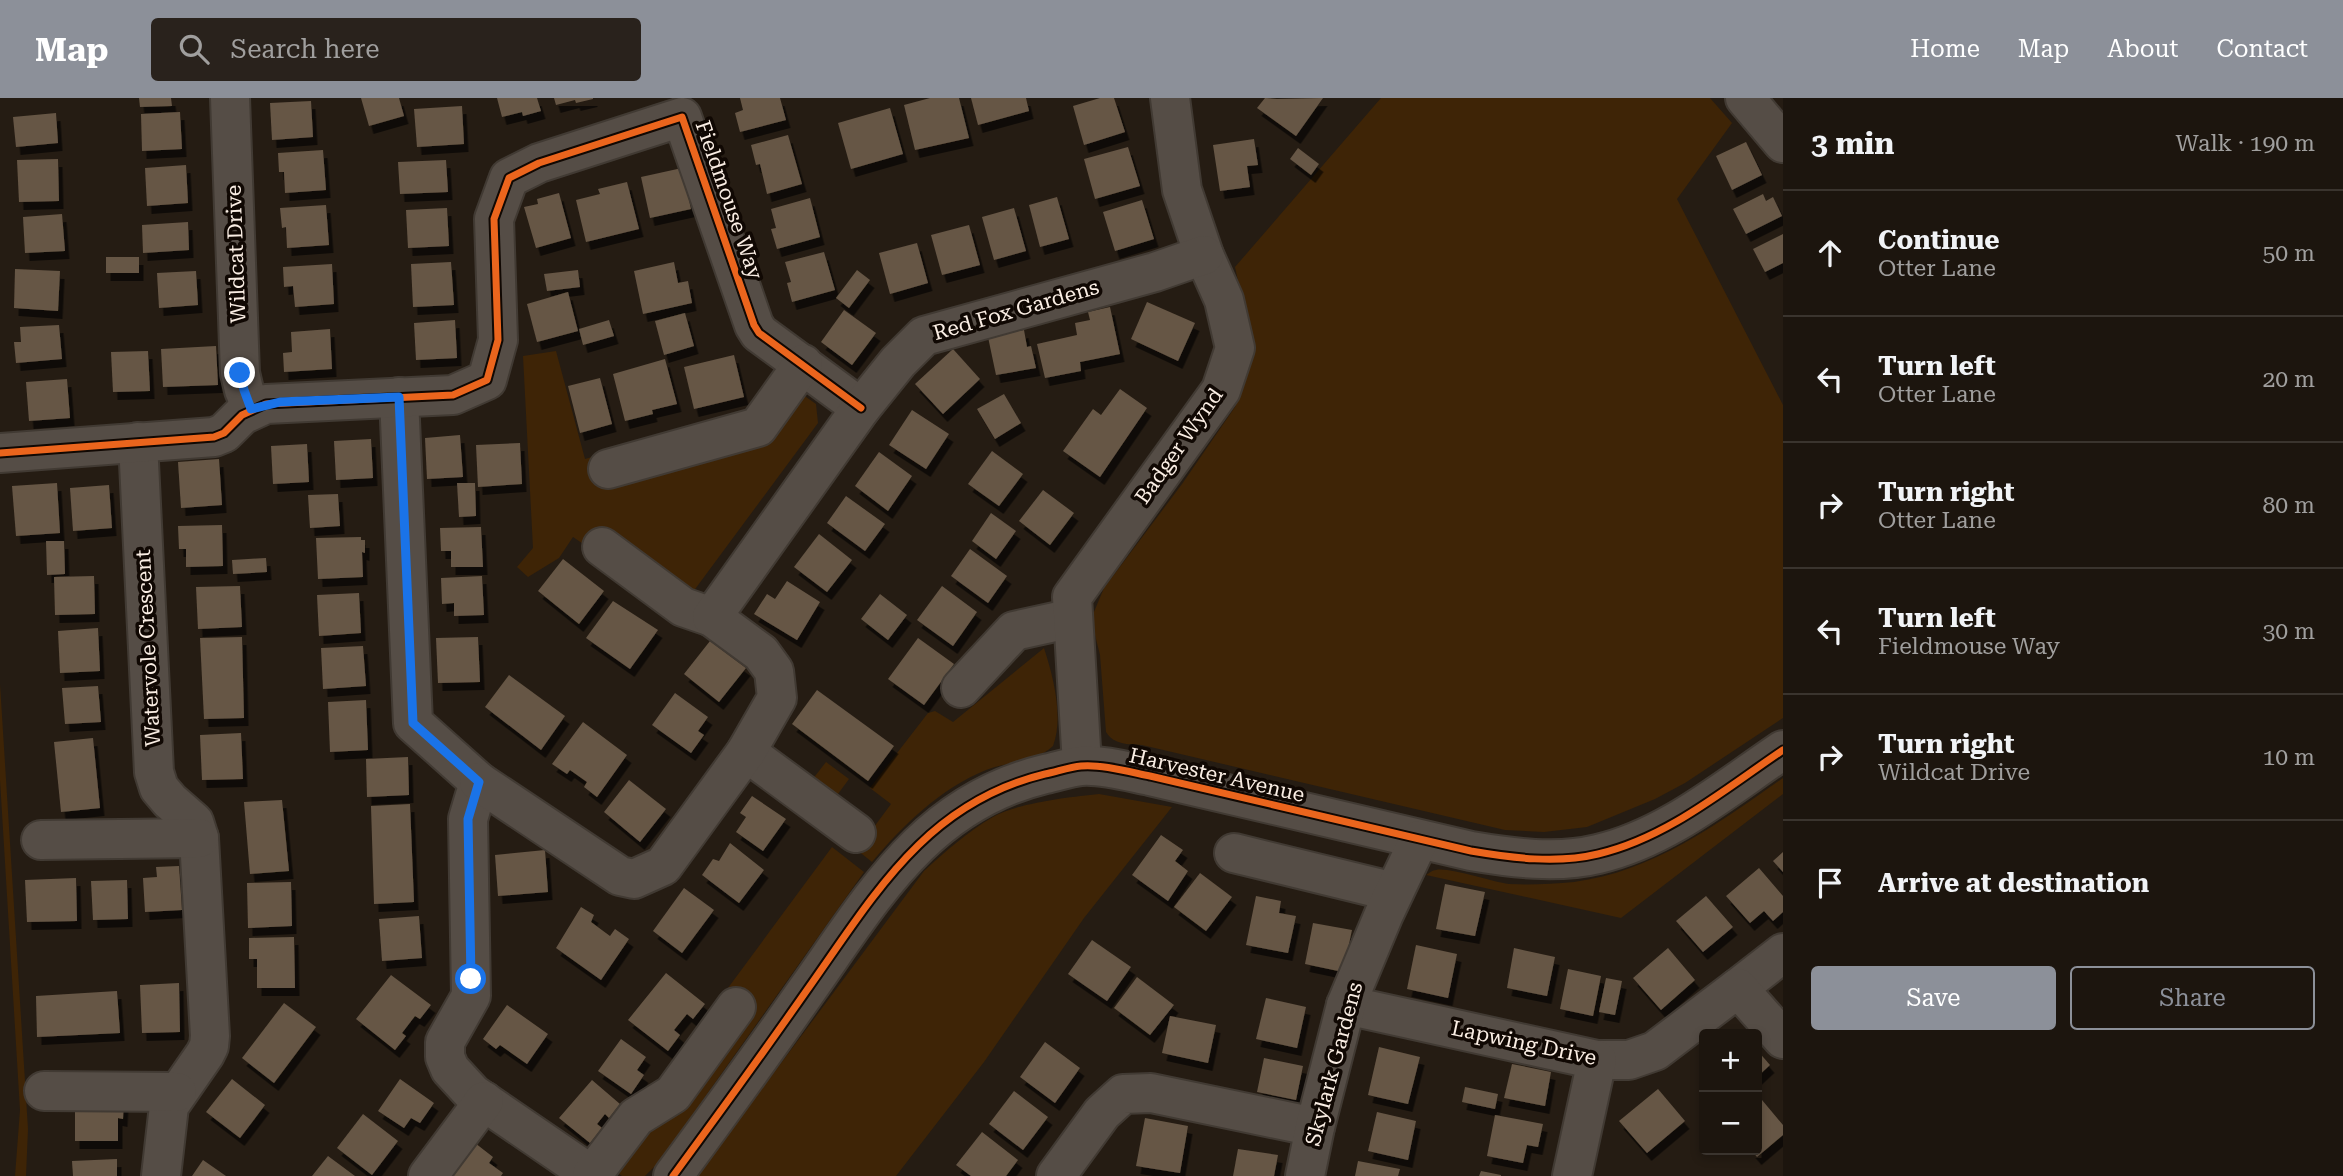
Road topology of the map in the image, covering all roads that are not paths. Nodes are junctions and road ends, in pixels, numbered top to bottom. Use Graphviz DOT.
graph roads {
  1 [pos="229,98"];
  2 [pos="1170,98"];
  3 [pos="1745,98"];
  4 [pos="1783,143"];
  5 [pos="1204,256"];
  6 [pos="803,364"];
  7 [pos="399,397"];
  8 [pos="860,408"];
  9 [pos="251,409"];
  10 [pos="138,442"];
  11 [pos="0,453"];
  12 [pos="608,469"];
  13 [pos="602,547"];
  14 [pos="712,617"];
  15 [pos="1073,618"];
  16 [pos="961,688"];
  17 [pos="1783,750"];
  18 [pos="746,752"];
  19 [pos="1082,765"];
  20 [pos="479,782"];
  21 [pos="856,833"];
  22 [pos="199,838"];
  23 [pos="41,840"];
  24 [pos="1419,840"];
  25 [pos="1234,853"];
  26 [pos="1394,892"];
  27 [pos="1783,953"];
  28 [pos="1738,988"];
  29 [pos="1346,1005"];
  30 [pos="736,1007"];
  31 [pos="1783,1039"];
  32 [pos="1597,1060"];
  33 [pos="44,1091"];
  34 [pos="177,1092"];
  35 [pos="484,1101"];
  36 [pos="1315,1127"];
  37 [pos="593,1175"];
  38 [pos="161,1176"];
  39 [pos="428,1176"];
  40 [pos="673,1176"];
  41 [pos="1056,1176"];
  42 [pos="1305,1176"];
  43 [pos="1572,1176"];
  1 -- 9 [label="street, Wildcat Drive"];
  2 -- 5 [label="street, Badger Wynd"];
  3 -- 4 [label="street"];
  5 -- 8 [label="street, Red Fox Gardens"];
  5 -- 15 [label="street, Badger Wynd"];
  6 -- 7 [label="street, Fieldmouse Way"];
  6 -- 8 [label="street, Fieldmouse Way"];
  6 -- 12 [label="street"];
  7 -- 9 [label="street, Fieldmouse Way"];
  7 -- 20 [label="street"];
  8 -- 14 [label="street, Red Fox Gardens"];
  9 -- 10 [label="street"];
  10 -- 11 [label="street"];
  10 -- 22 [label="street, Watervole Crescent"];
  13 -- 14 [label="street"];
  14 -- 18 [label="street"];
  15 -- 16 [label="street"];
  15 -- 19 [label="street, Badger Wynd"];
  17 -- 24 [label="street, Harvester Avenue"];
  18 -- 20 [label="street"];
  18 -- 21 [label="street"];
  19 -- 24 [label="street, Harvester Avenue"];
  19 -- 40 [label="street, Harvester Avenue"];
  20 -- 35 [label="street"];
  22 -- 23 [label="street"];
  22 -- 34 [label="street"];
  24 -- 26 [label="street, Skylark Gardens"];
  25 -- 26 [label="street"];
  26 -- 29 [label="street, Skylark Gardens"];
  27 -- 28 [label="street, Lapwing Drive"];
  28 -- 31 [label="street"];
  28 -- 32 [label="street, Lapwing Drive"];
  29 -- 32 [label="street, Lapwing Drive"];
  29 -- 36 [label="street, Skylark Gardens"];
  30 -- 37 [label="street"];
  32 -- 43 [label="street"];
  33 -- 34 [label="street"];
  34 -- 38 [label="street"];
  35 -- 37 [label="street"];
  35 -- 39 [label="street"];
  36 -- 41 [label="street"];
  36 -- 42 [label="street, Skylark Gardens"];
}
